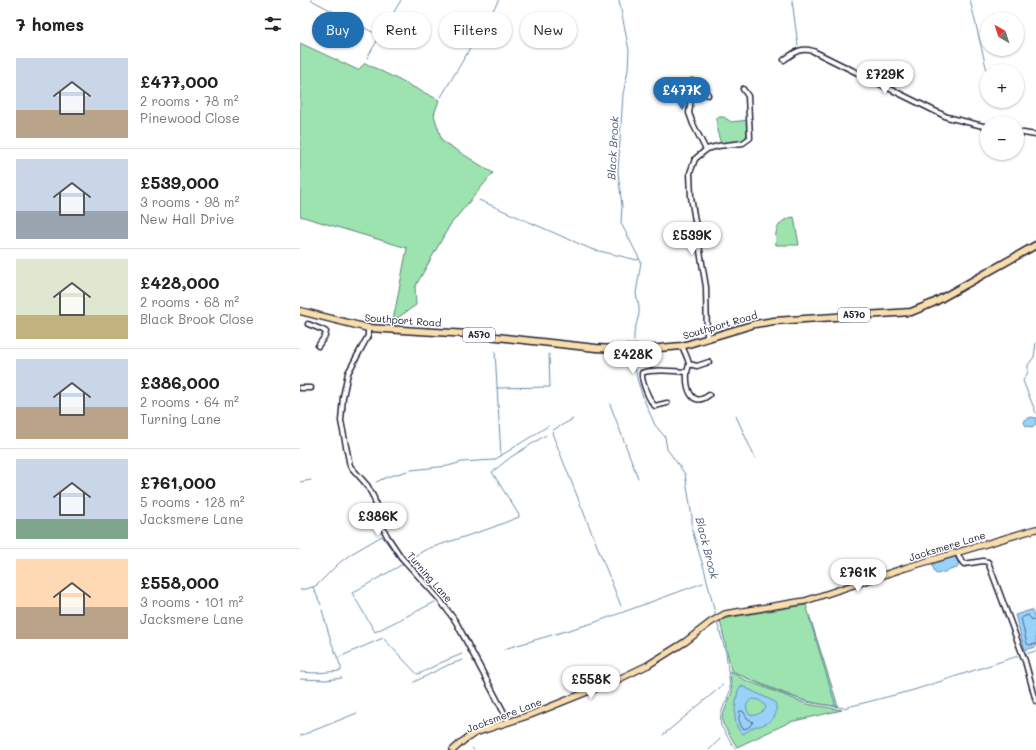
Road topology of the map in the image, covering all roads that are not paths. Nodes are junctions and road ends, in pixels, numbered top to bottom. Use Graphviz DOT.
graph roads {
  1 [pos="784,60"];
  2 [pos="692,81"];
  3 [pos="742,90"];
  4 [pos="692,91"];
  5 [pos="708,95"];
  6 [pos="980,125"];
  7 [pos="1024,133"];
  8 [pos="1036,135"];
  9 [pos="707,149"];
  10 [pos="1036,245"];
  11 [pos="300,311"];
  12 [pos="308,324"];
  13 [pos="368,328"];
  14 [pos="707,338"];
  15 [pos="318,346"];
  16 [pos="682,346"];
  17 [pos="709,362"];
  18 [pos="689,364"];
  19 [pos="686,372"];
  20 [pos="300,388"];
  21 [pos="311,388"];
  22 [pos="709,395"];
  23 [pos="667,404"];
  24 [pos="1036,529"];
  25 [pos="957,552"];
  26 [pos="1036,701"];
  27 [pos="510,722"];
  28 [pos="453,750"];
  1 -- 6 [label="street"];
  2 -- 4 [label="street"];
  3 -- 9 [label="street"];
  4 -- 5 [label="street"];
  4 -- 9 [label="street"];
  7 -- 8 [label="street"];
  9 -- 14 [label="street"];
  10 -- 14 [label="highway, Southport Road / A570"];
  11 -- 13 [label="highway, Southport Road / A570"];
  12 -- 15 [label="street"];
  13 -- 16 [label="highway, Southport Road / A570"];
  13 -- 27 [label="street, Turning Lane"];
  14 -- 16 [label="highway, Southport Road / A570"];
  16 -- 18 [label="street"];
  17 -- 18 [label="street"];
  18 -- 19 [label="street"];
  19 -- 22 [label="street"];
  19 -- 23 [label="street"];
  20 -- 21 [label="street"];
  24 -- 25 [label="main road, Jacksmere Lane"];
  25 -- 26 [label="street"];
  25 -- 27 [label="main road, Jacksmere Lane"];
  27 -- 28 [label="main road, Jacksmere Lane"];
}
